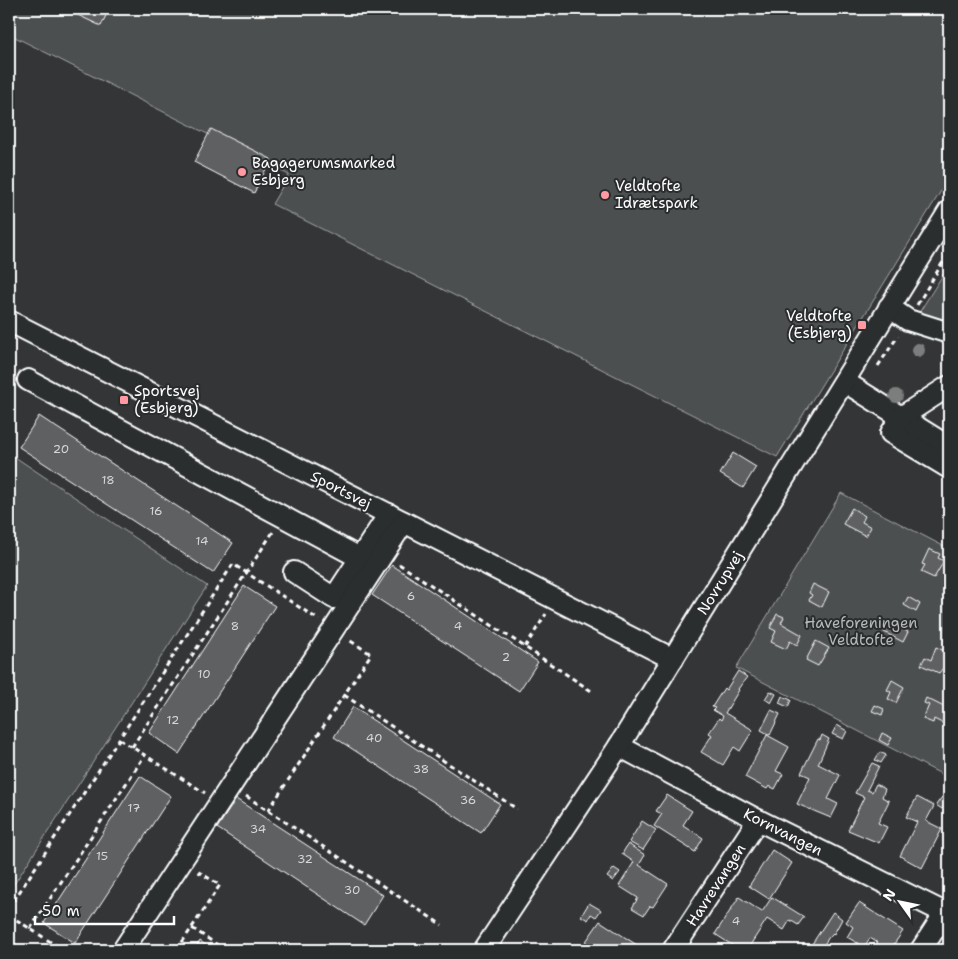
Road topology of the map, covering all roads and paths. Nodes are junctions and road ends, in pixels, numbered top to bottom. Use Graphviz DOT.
graph roads {
  1 [pos="949,210"];
  2 [pos="949,252"];
  3 [pos="888,307"];
  4 [pos="908,320"];
  5 [pos="11,329"];
  6 [pos="949,334"];
  7 [pos="28,380"];
  8 [pos="845,382"];
  9 [pos="949,386"];
  10 [pos="901,417"];
  11 [pos="949,447"];
  12 [pos="949,468"];
  13 [pos="283,516"];
  14 [pos="396,518"];
  15 [pos="383,554"];
  16 [pos="360,558"];
  17 [pos="233,564"];
  18 [pos="294,572"];
  19 [pos="556,599"];
  20 [pos="525,647"];
  21 [pos="673,659"];
  22 [pos="593,692"];
  23 [pos="344,695"];
  24 [pos="119,739"];
  25 [pos="619,746"];
  26 [pos="132,747"];
  27 [pos="145,755"];
  28 [pos="225,794"];
  29 [pos="517,809"];
  30 [pos="758,820"];
  31 [pos="182,860"];
  32 [pos="9,908"];
  33 [pos="947,914"];
  34 [pos="9,915"];
  35 [pos="442,925"];
  36 [pos="192,928"];
  37 [pos="30,929"];
  38 [pos="63,950"];
  39 [pos="123,950"];
  40 [pos="177,950"];
  41 [pos="225,950"];
  42 [pos="484,950"];
  43 [pos="673,950"];
  44 [pos="921,950"];
  1 -- 3 [label="street, Novrupvej"];
  2 -- 4 [label="path"];
  3 -- 4 [label="street"];
  3 -- 8 [label="street, Novrupvej"];
  4 -- 6 [label="street"];
  5 -- 14 [label="street, Sportsvej"];
  7 -- 13 [label="street"];
  8 -- 10 [label="street"];
  8 -- 21 [label="street, Novrupvej"];
  9 -- 10 [label="street"];
  10 -- 11 [label="street"];
  10 -- 12 [label="street"];
  13 -- 16 [label="street"];
  13 -- 26 [label="path"];
  14 -- 15 [label="street"];
  14 -- 16 [label="street"];
  14 -- 19 [label="street, Sportsvej"];
  15 -- 20 [label="path"];
  15 -- 28 [label="street"];
  16 -- 18 [label="street"];
  17 -- 24 [label="path"];
  19 -- 20 [label="path"];
  19 -- 21 [label="street, Sportsvej"];
  20 -- 22 [label="path"];
  21 -- 25 [label="street, Novrupvej"];
  23 -- 29 [label="path"];
  24 -- 26 [label="path"];
  24 -- 32 [label="path"];
  25 -- 30 [label="street, Kornvangen"];
  25 -- 42 [label="street, Novrupvej"];
  26 -- 27 [label="path"];
  27 -- 28 [label="path"];
  27 -- 37 [label="path"];
  28 -- 31 [label="street"];
  28 -- 35 [label="path"];
  30 -- 33 [label="street, Kornvangen"];
  30 -- 43 [label="street, Havrevangen"];
  31 -- 36 [label="path"];
  31 -- 39 [label="street"];
  33 -- 44 [label="street"];
  34 -- 37 [label="path"];
  36 -- 40 [label="path"];
  36 -- 41 [label="path"];
  37 -- 38 [label="path"];
}
